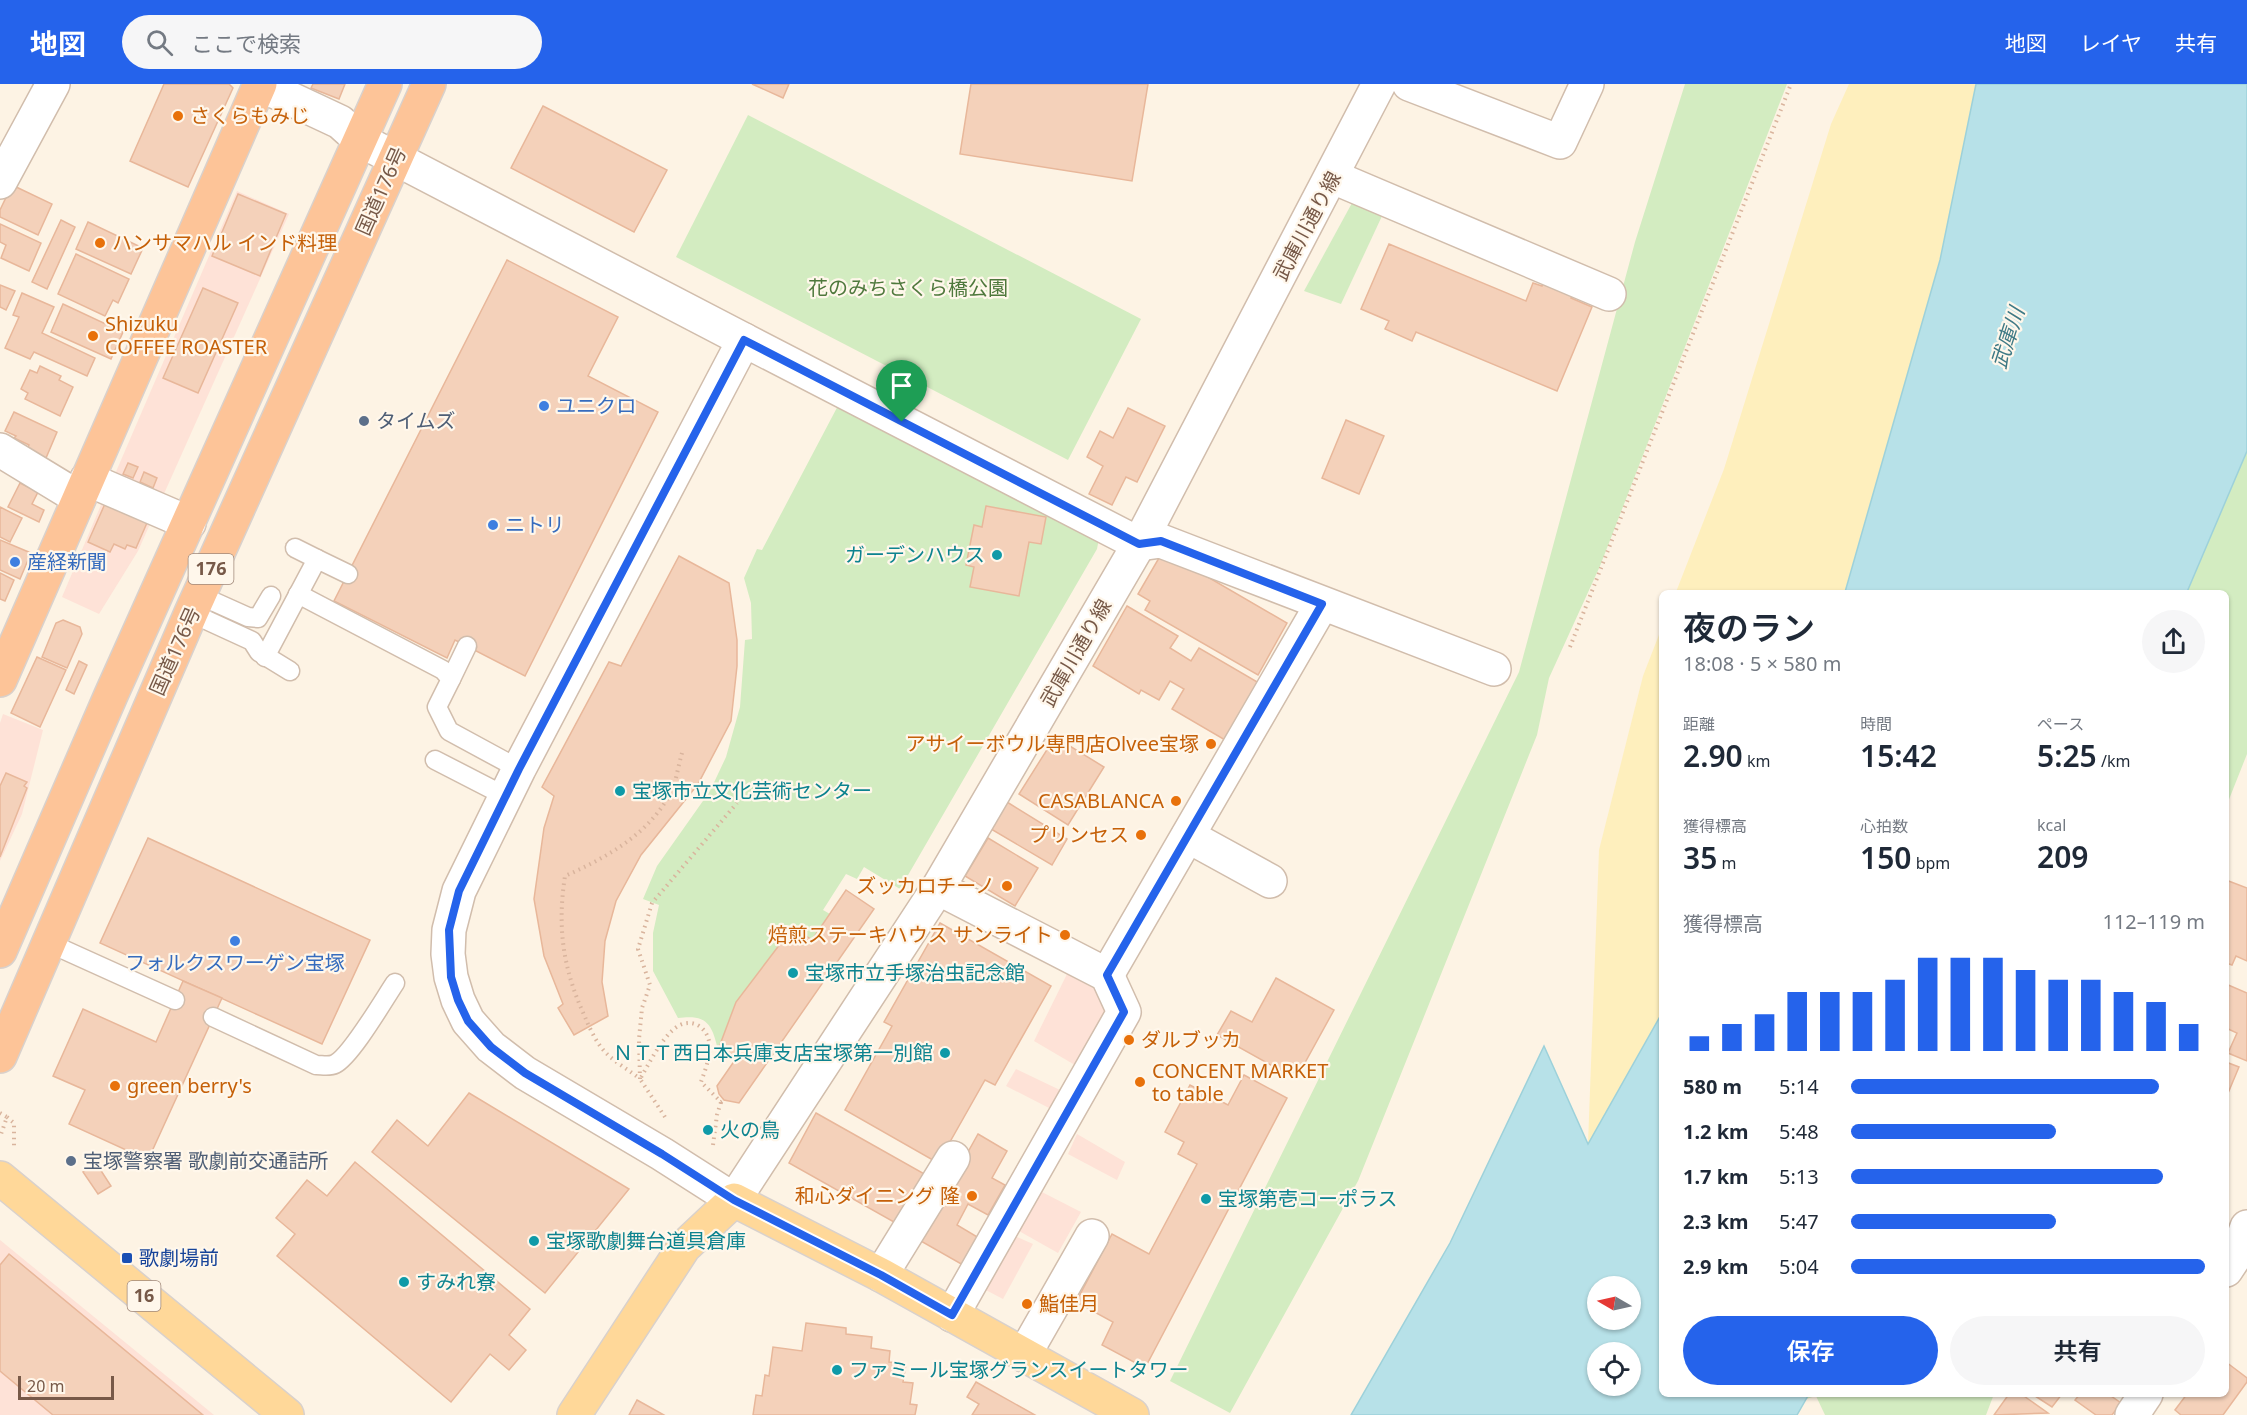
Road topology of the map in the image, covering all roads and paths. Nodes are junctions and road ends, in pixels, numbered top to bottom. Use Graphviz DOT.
graph roads {
  1 [pos="53,84"];
  2 [pos="259,84"];
  3 [pos="385,84"];
  4 [pos="429,84"];
  5 [pos="1379,84"];
  6 [pos="1409,84"];
  7 [pos="1587,84"];
  8 [pos="1791,84"];
  9 [pos="360,140"];
  10 [pos="395,160"];
  11 [pos="3,169"];
  12 [pos="1333,177"];
  13 [pos="1610,294"];
  14 [pos="744,340"];
  15 [pos="0,450"];
  16 [pos="83,489"];
  17 [pos="189,523"];
  18 [pos="1139,544"];
  19 [pos="295,548"];
  20 [pos="317,559"];
  21 [pos="348,574"];
  22 [pos="298,594"];
  23 [pos="271,596"];
  24 [pos="195,604"];
  25 [pos="1322,604"];
  26 [pos="467,646"];
  27 [pos="1570,647"];
  28 [pos="266,657"];
  29 [pos="1494,669"];
  30 [pos="290,671"];
  31 [pos="451,679"];
  32 [pos="0,680"];
  33 [pos="682,753"];
  34 [pos="435,760"];
  35 [pos="512,782"];
  36 [pos="736,803"];
  37 [pos="1188,836"];
  38 [pos="1270,881"];
  39 [pos="938,888"];
  40 [pos="49,943"];
  41 [pos="0,951"];
  42 [pos="1107,975"];
  43 [pos="395,983"];
  44 [pos="175,1000"];
  45 [pos="213,1017"];
  46 [pos="0,1056"];
  47 [pos="640,1078"];
  48 [pos="0,1113"];
  49 [pos="668,1121"];
  50 [pos="0,1137"];
  51 [pos="713,1145"];
  52 [pos="953,1158"];
  53 [pos="0,1178"];
  54 [pos="734,1200"];
  55 [pos="1092,1236"];
  56 [pos="881,1275"];
  57 [pos="952,1315"];
  58 [pos="1024,1355"];
  59 [pos="2144,1397"];
  60 [pos="1129,1413"];
  61 [pos="287,1415"];
  62 [pos="574,1415"];
  63 [pos="2132,1415"];
  1 -- 11 [label="street"];
  2 -- 9 [label="street"];
  2 -- 16 [label="highway"];
  3 -- 9 [label="highway, 国道176号 / 176"];
  4 -- 10 [label="highway, 国道176号 / 176"];
  5 -- 12 [label="street, 武庫川通り線"];
  6 -- 7 [label="street"];
  8 -- 27 [label="path"];
  9 -- 10 [label="street"];
  9 -- 17 [label="highway, 国道176号 / 176"];
  10 -- 14 [label="street"];
  10 -- 24 [label="highway, 国道176号 / 176"];
  12 -- 13 [label="street"];
  12 -- 18 [label="street, 武庫川通り線"];
  14 -- 18 [label="street"];
  14 -- 35 [label="street"];
  15 -- 16 [label="street"];
  16 -- 17 [label="street"];
  16 -- 32 [label="highway"];
  17 -- 41 [label="highway, 国道176号 / 176"];
  18 -- 25 [label="street"];
  18 -- 39 [label="street, 武庫川通り線"];
  19 -- 20 [label="lane"];
  20 -- 21 [label="lane"];
  20 -- 22 [label="lane"];
  22 -- 28 [label="lane"];
  22 -- 31 [label="lane"];
  23 -- 24 [label="lane"];
  24 -- 28 [label="lane"];
  24 -- 40 [label="highway, 国道176号 / 176"];
  25 -- 29 [label="street"];
  25 -- 37 [label="street"];
  26 -- 31 [label="lane"];
  28 -- 30 [label="lane"];
  31 -- 35 [label="lane"];
  33 -- 47 [label="path"];
  34 -- 35 [label="lane"];
  35 -- 54 [label="street"];
  36 -- 47 [label="path"];
  37 -- 38 [label="street"];
  37 -- 42 [label="street"];
  39 -- 42 [label="street"];
  39 -- 54 [label="street, 武庫川通り線"];
  40 -- 44 [label="lane"];
  40 -- 46 [label="highway, 国道176号 / 176"];
  42 -- 57 [label="street"];
  43 -- 45 [label="lane"];
  47 -- 49 [label="path"];
  47 -- 51 [label="path"];
  48 -- 50 [label="path"];
  52 -- 56 [label="street"];
  53 -- 61 [label="main road, 16"];
  54 -- 56 [label="main road"];
  54 -- 62 [label="main road"];
  55 -- 58 [label="street"];
  56 -- 57 [label="main road"];
  57 -- 58 [label="main road"];
  58 -- 60 [label="main road"];
  59 -- 63 [label="street"];
}
